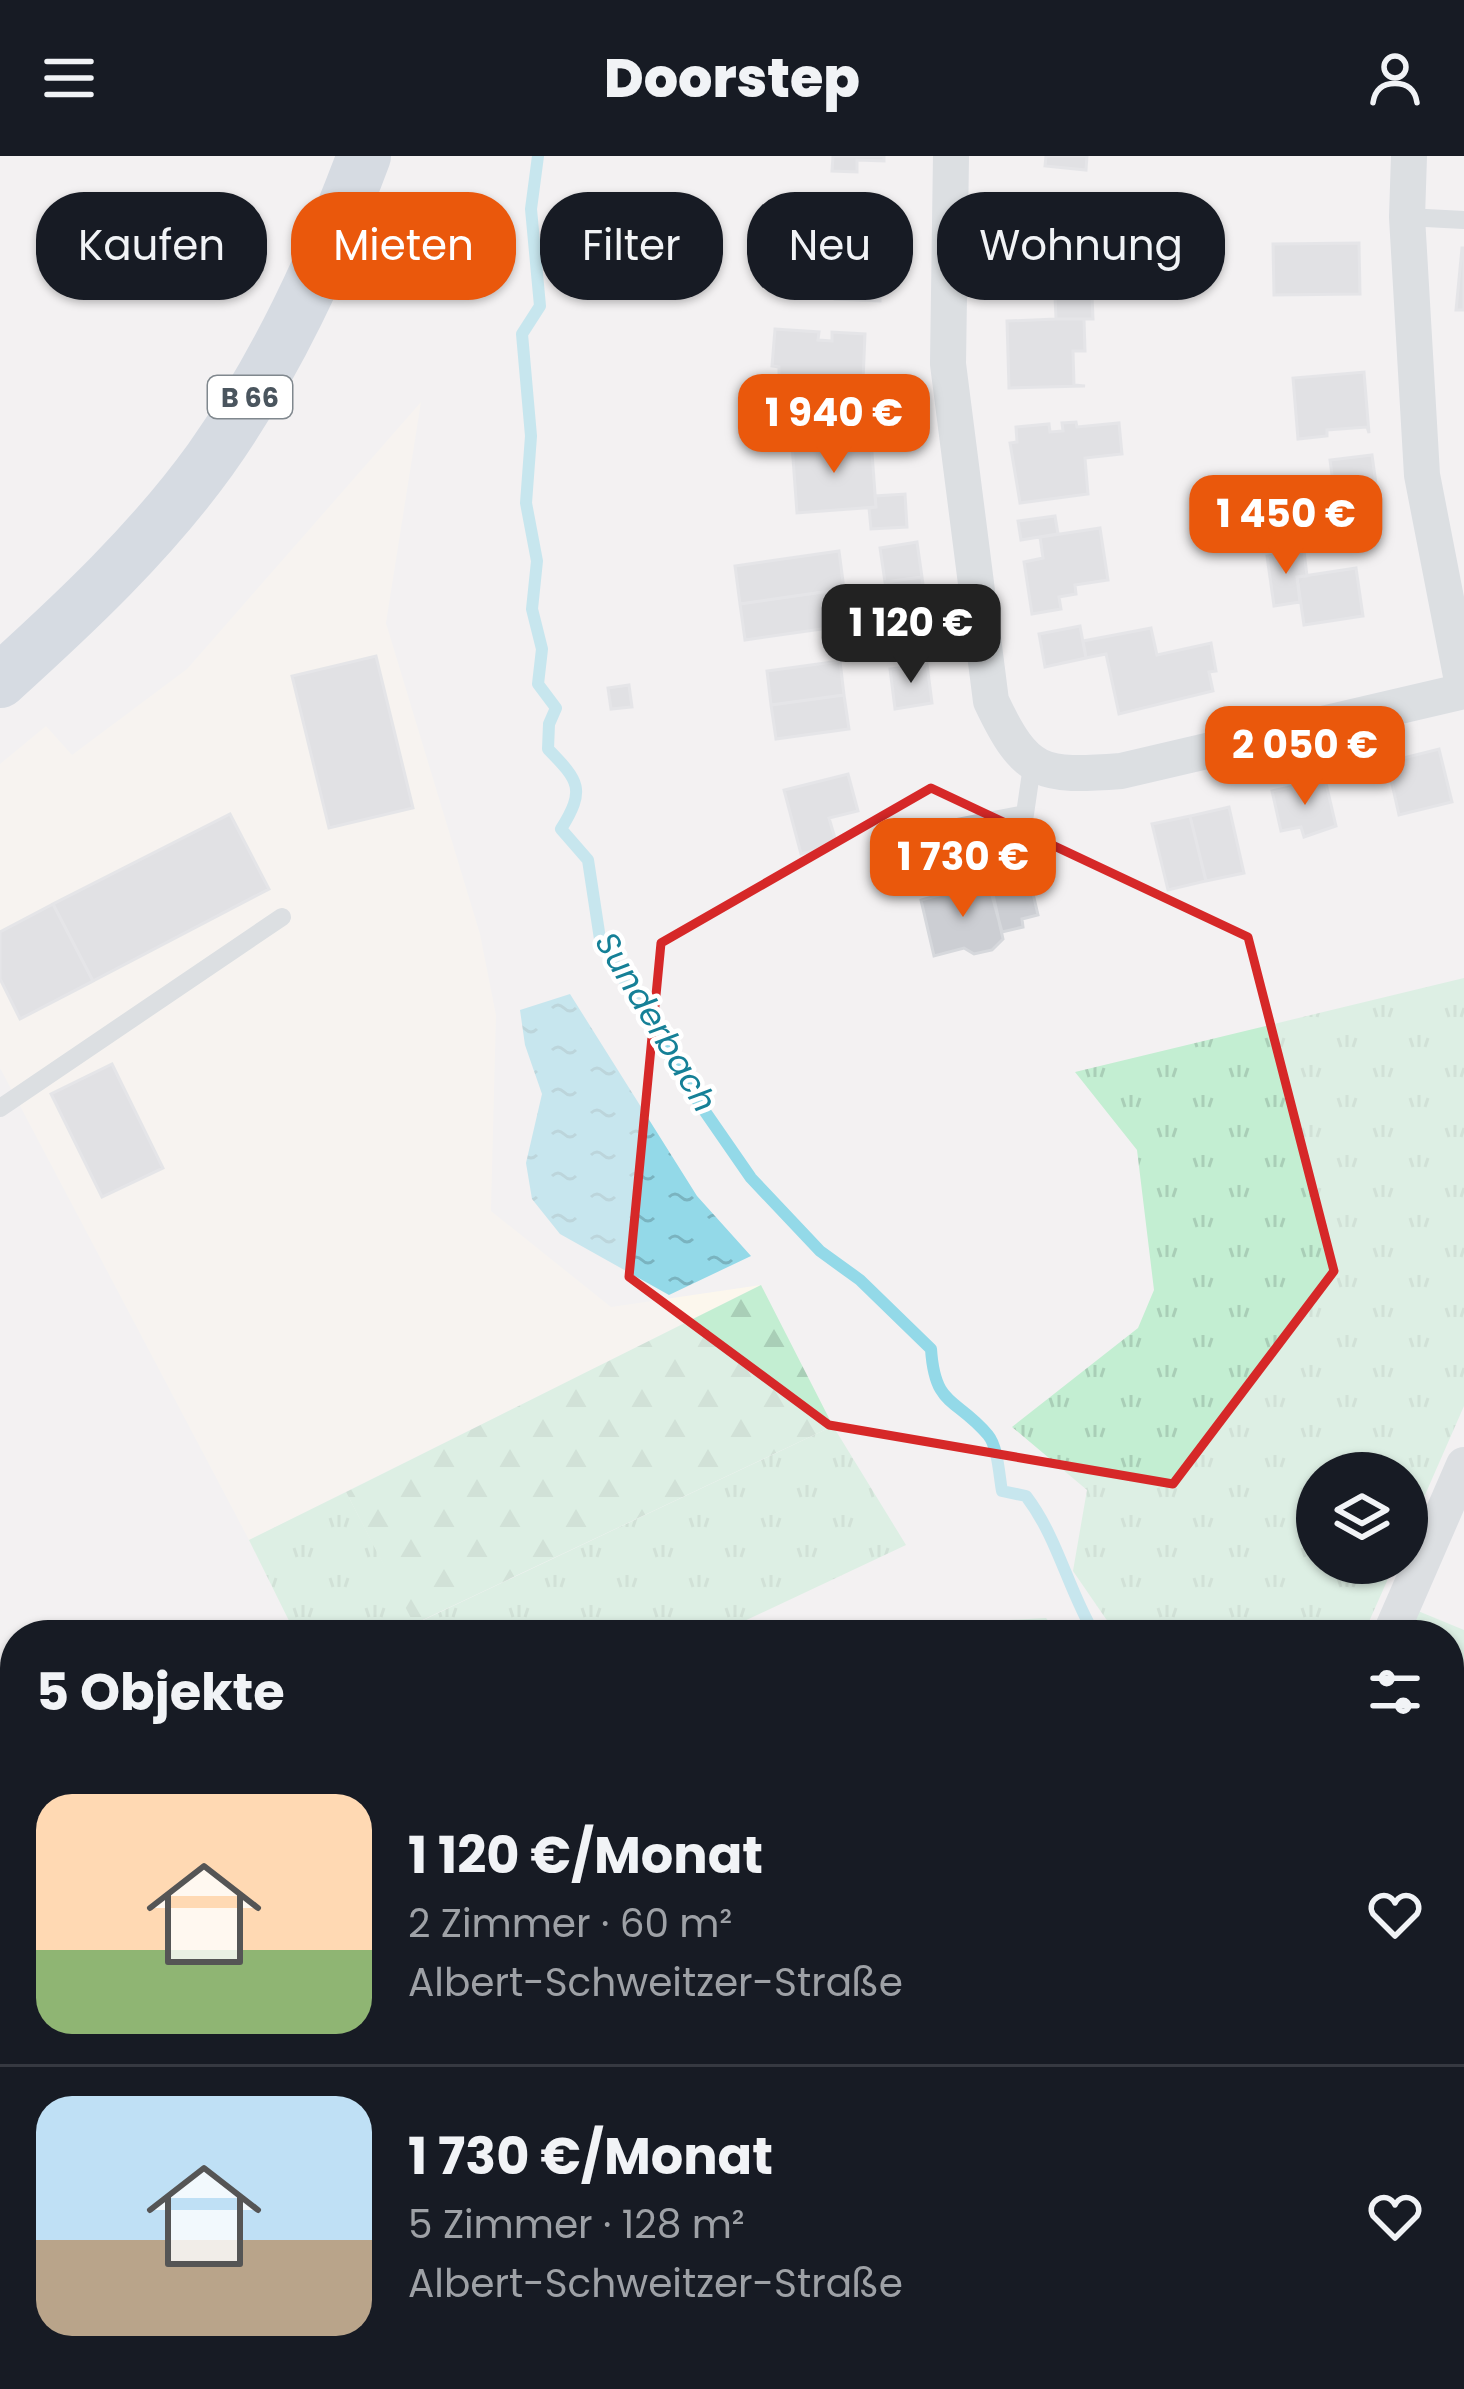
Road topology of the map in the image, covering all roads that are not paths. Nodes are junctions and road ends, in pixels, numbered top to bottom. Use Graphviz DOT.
graph roads {
  1 [pos="364,156"];
  2 [pos="951,156"];
  3 [pos="1408,156"];
  4 [pos="1406,217"];
  5 [pos="1464,220"];
  6 [pos="0,681"];
  7 [pos="1464,691"];
  8 [pos="1032,766"];
  9 [pos="1025,814"];
  10 [pos="889,840"];
  11 [pos="1020,848"];
  12 [pos="282,917"];
  13 [pos="0,1108"];
  14 [pos="1464,1465"];
  15 [pos="1397,1620"];
  1 -- 6 [label="main road, B 66"];
  2 -- 8 [label="street"];
  3 -- 4 [label="street"];
  4 -- 5 [label="lane"];
  4 -- 7 [label="street"];
  7 -- 8 [label="street"];
  8 -- 9 [label="lane"];
  9 -- 10 [label="lane"];
  9 -- 11 [label="lane"];
  12 -- 13 [label="lane"];
  14 -- 15 [label="street"];
}
